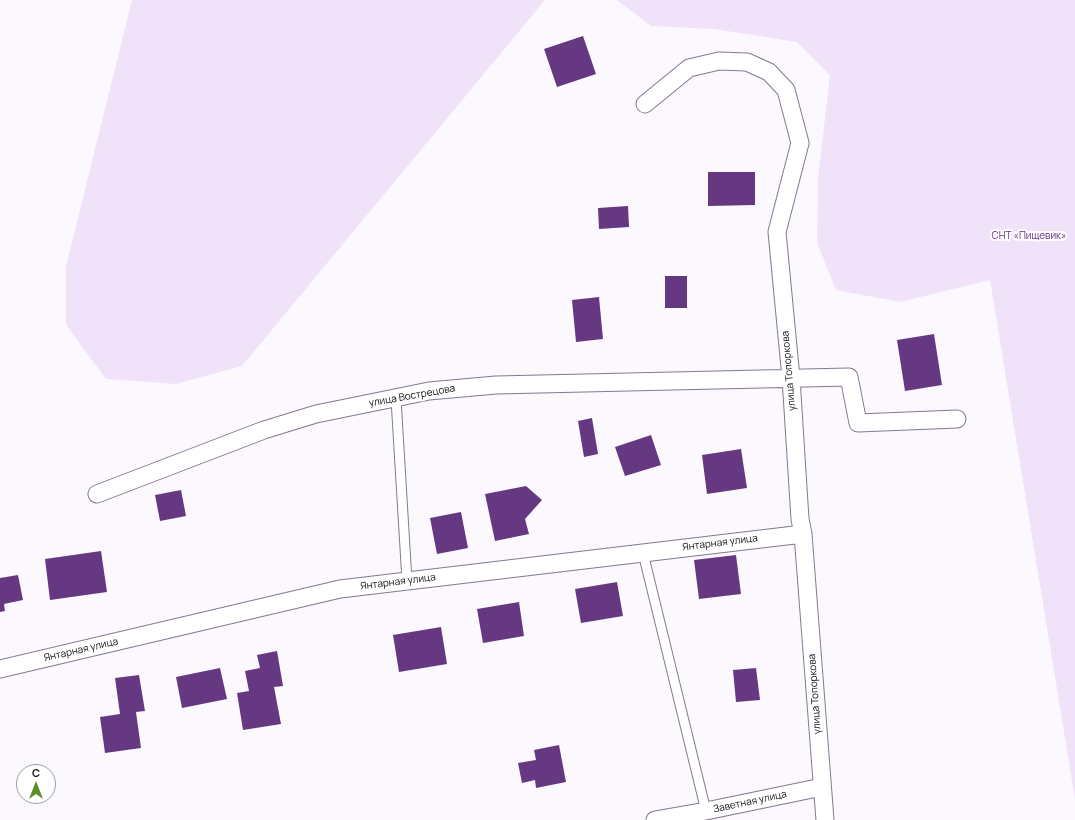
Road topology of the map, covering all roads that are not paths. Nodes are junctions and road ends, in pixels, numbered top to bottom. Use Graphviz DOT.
graph roads {
  1 [pos="645,104"];
  2 [pos="791,378"];
  3 [pos="396,399"];
  4 [pos="957,419"];
  5 [pos="97,494"];
  6 [pos="803,534"];
  7 [pos="644,552"];
  8 [pos="407,581"];
  9 [pos="0,669"];
  10 [pos="822,787"];
  11 [pos="706,811"];
  12 [pos="655,820"];
  13 [pos="825,820"];
  1 -- 2 [label="street, улица Топоркова"];
  2 -- 3 [label="street, улица Вострецова"];
  2 -- 4 [label="street, улица Вострецова"];
  2 -- 6 [label="street, улица Топоркова"];
  3 -- 5 [label="street, улица Вострецова"];
  3 -- 8 [label="lane"];
  6 -- 7 [label="street, Янтарная улица"];
  6 -- 10 [label="street, улица Топоркова"];
  7 -- 8 [label="street, Янтарная улица"];
  7 -- 11 [label="lane"];
  8 -- 9 [label="street, Янтарная улица"];
  10 -- 11 [label="street, Заветная улица"];
  10 -- 13 [label="street, улица Топоркова"];
  11 -- 12 [label="street, Заветная улица"];
}
